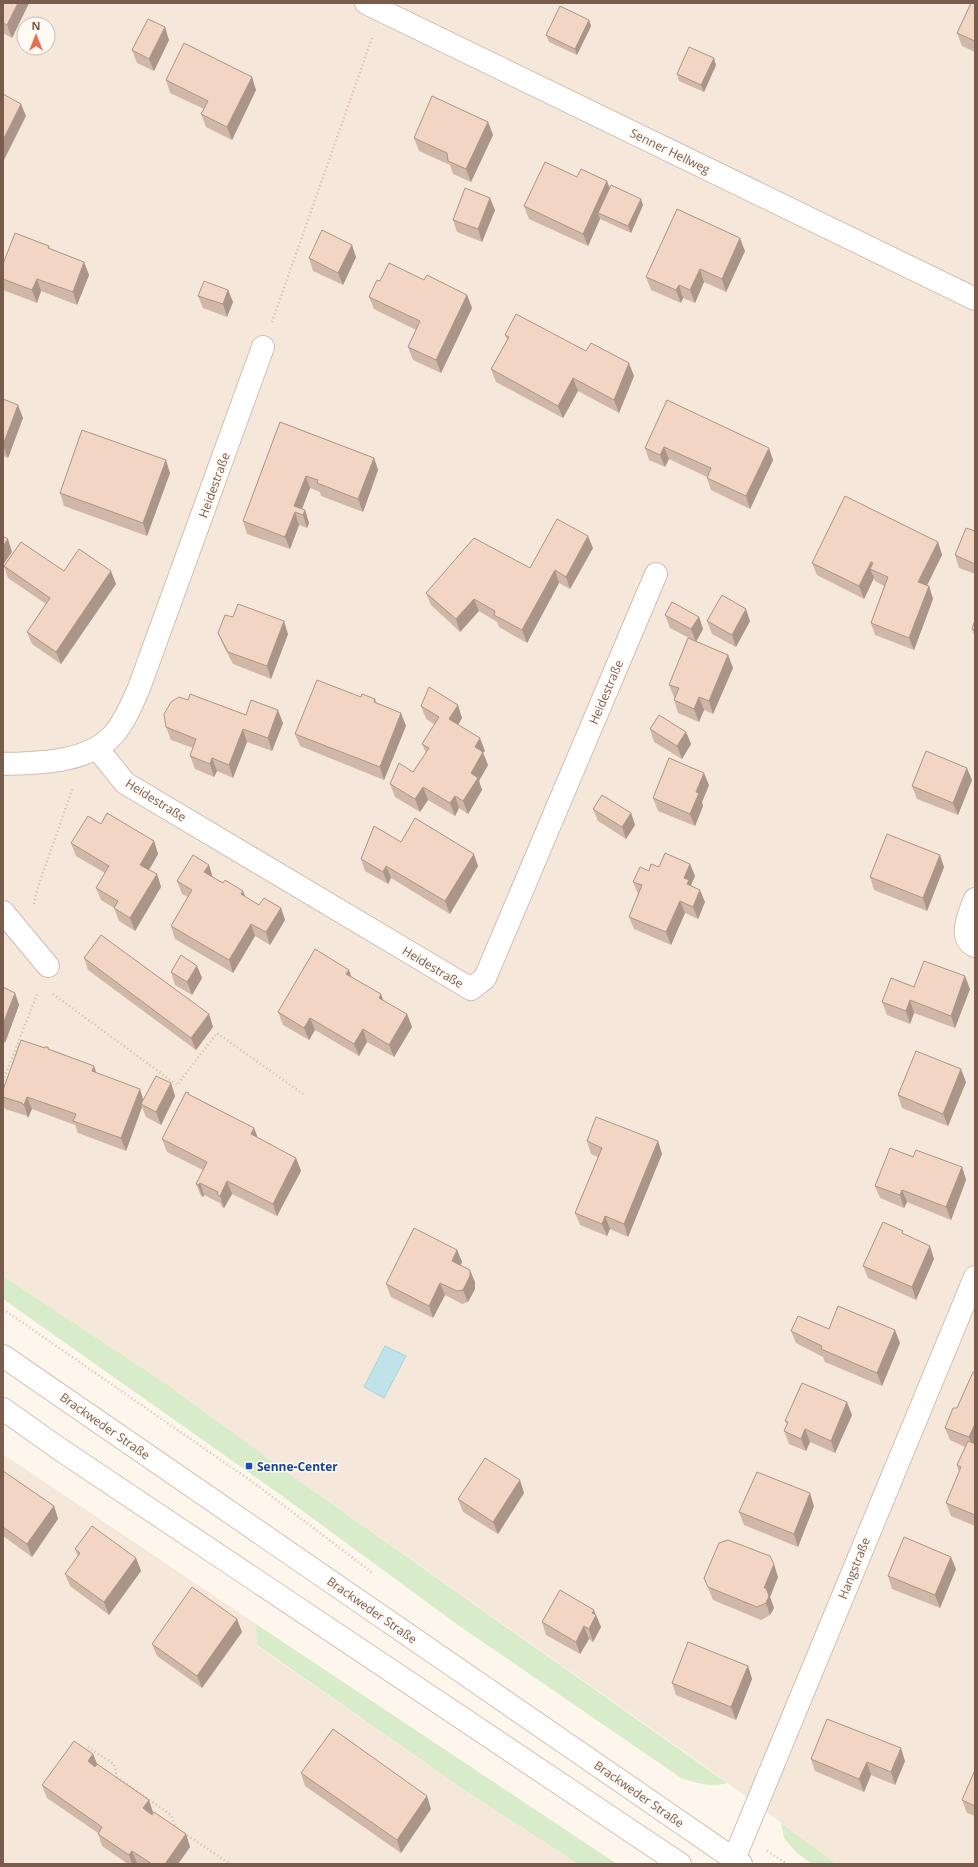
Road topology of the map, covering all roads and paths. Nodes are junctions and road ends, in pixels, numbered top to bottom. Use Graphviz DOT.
graph roads {
  1 [pos="374,7"];
  2 [pos="975,299"];
  3 [pos="263,347"];
  4 [pos="656,574"];
  5 [pos="97,748"];
  6 [pos="3,764"];
  7 [pos="74,784"];
  8 [pos="975,899"];
  9 [pos="3,912"];
  10 [pos="27,940"];
  11 [pos="975,946"];
  12 [pos="44,975"];
  13 [pos="3,1081"];
  14 [pos="303,1094"];
  15 [pos="975,1276"];
  16 [pos="3,1309"];
  17 [pos="3,1356"];
  18 [pos="3,1409"];
  19 [pos="378,1577"];
  20 [pos="88,1747"];
  21 [pos="743,1836"];
  22 [pos="737,1861"];
  23 [pos="230,1864"];
  24 [pos="680,1864"];
  25 [pos="787,1864"];
  1 -- 2 [label="street, Senner Hellweg"];
  1 -- 3 [label="path"];
  3 -- 5 [label="street, Heidestraße"];
  4 -- 5 [label="street, Heidestraße"];
  5 -- 6 [label="street, Heidestraße"];
  7 -- 10 [label="path"];
  8 -- 11 [label="street"];
  9 -- 10 [label="street"];
  10 -- 12 [label="street"];
  12 -- 13 [label="path"];
  12 -- 14 [label="path"];
  15 -- 21 [label="street, Hangstraße"];
  16 -- 19 [label="path"];
  17 -- 22 [label="street, Brackweder Straße"];
  18 -- 24 [label="street"];
  20 -- 23 [label="path"];
  21 -- 22 [label="street, Hangstraße"];
  21 -- 25 [label="path"];
}
